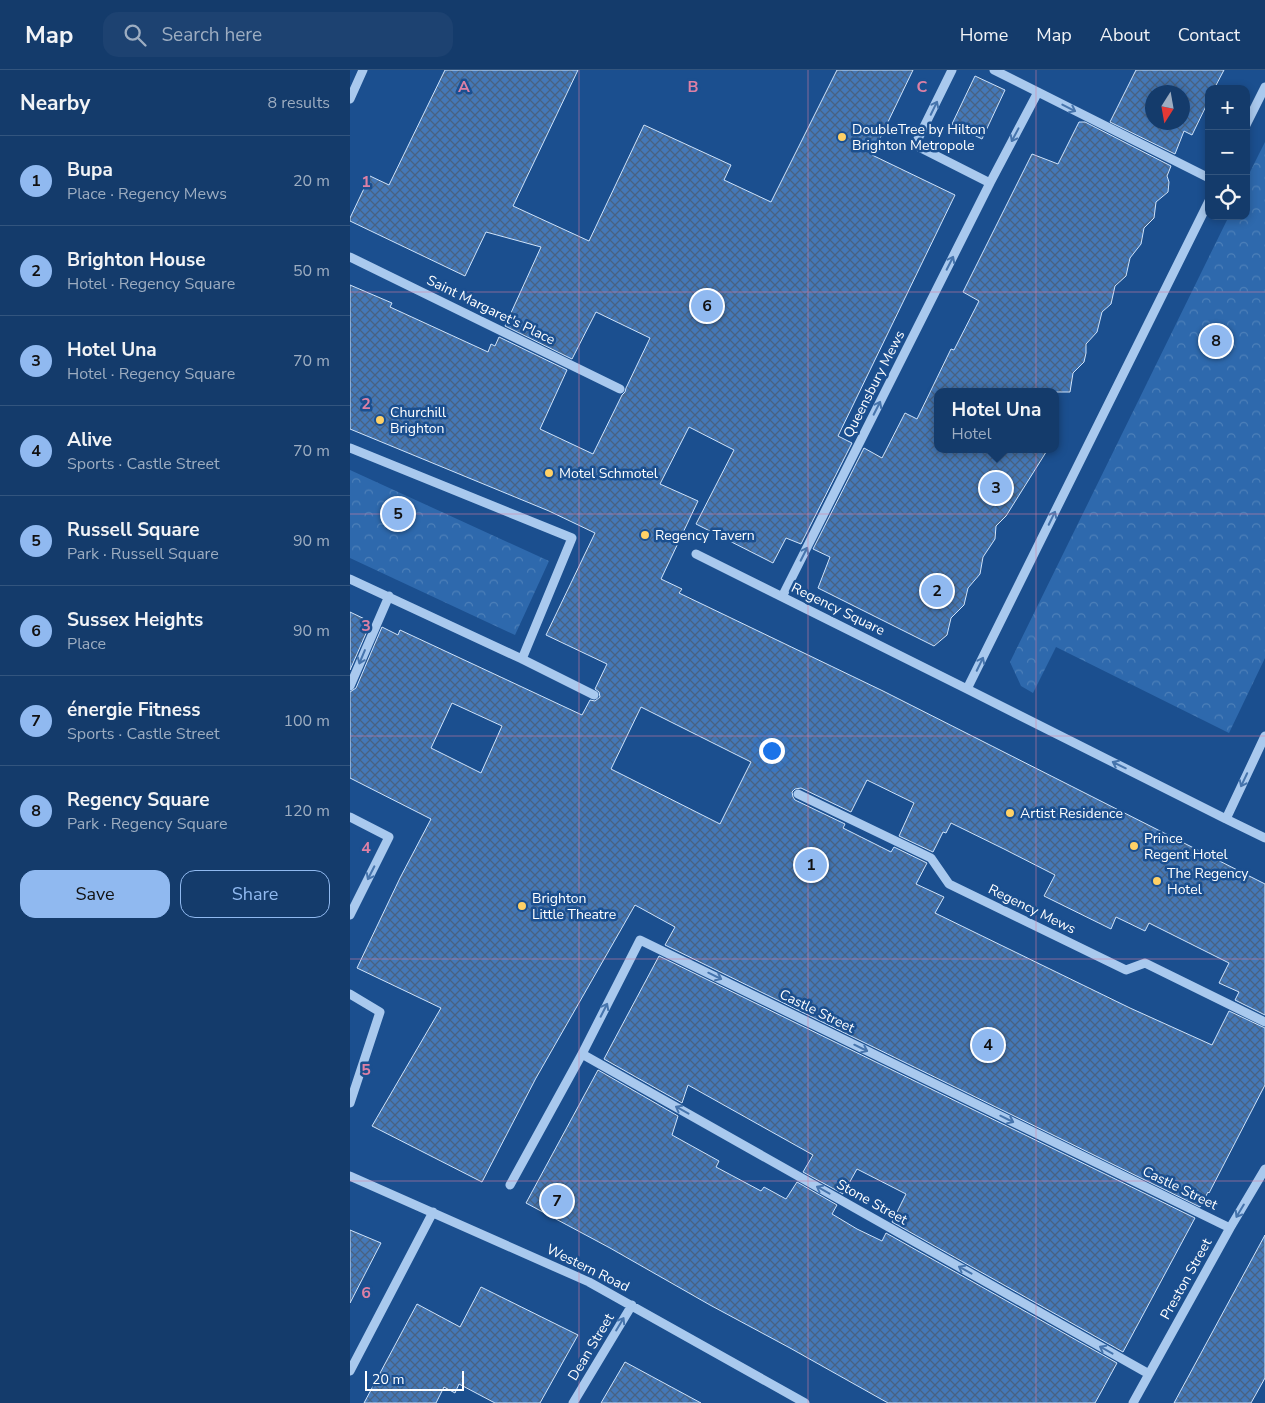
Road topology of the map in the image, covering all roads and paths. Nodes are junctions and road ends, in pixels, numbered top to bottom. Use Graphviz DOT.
graph roads {
  1 [pos="363,70"];
  2 [pos="952,70"];
  3 [pos="994,70"];
  4 [pos="353,82"];
  5 [pos="1265,87"];
  6 [pos="1038,92"];
  7 [pos="350,99"];
  8 [pos="1250,117"];
  9 [pos="1205,176"];
  10 [pos="990,183"];
  11 [pos="1205,209"];
  12 [pos="350,257"];
  13 [pos="620,389"];
  14 [pos="350,448"];
  15 [pos="696,554"];
  16 [pos="350,579"];
  17 [pos="389,596"];
  18 [pos="782,597"];
  19 [pos="522,659"];
  20 [pos="350,686"];
  21 [pos="967,689"];
  22 [pos="594,695"];
  23 [pos="1265,736"];
  24 [pos="798,794"];
  25 [pos="350,818"];
  26 [pos="1226,819"];
  27 [pos="1265,838"];
  28 [pos="350,915"];
  29 [pos="350,994"];
  30 [pos="1265,1022"];
  31 [pos="582,1054"];
  32 [pos="350,1103"];
  33 [pos="1265,1169"];
  34 [pos="350,1176"];
  35 [pos="510,1185"];
  36 [pos="433,1212"];
  37 [pos="1230,1228"];
  38 [pos="632,1305"];
  39 [pos="350,1371"];
  40 [pos="1149,1374"];
  41 [pos="573,1403"];
  42 [pos="805,1403"];
  43 [pos="1133,1403"];
  1 -- 4 [label="street"];
  10 -- 2 [label="street, one-way"];
  3 -- 6 [label="street"];
  4 -- 7 [label="street"];
  5 -- 8 [label="street"];
  6 -- 9 [label="street, one-way"];
  6 -- 10 [label="street, Queensbury Mews, one-way"];
  18 -- 10 [label="street, Queensbury Mews, one-way"];
  21 -- 11 [label="street, one-way"];
  12 -- 13 [label="street, Saint Margaret's Place"];
  14 -- 19 [label="street"];
  15 -- 18 [label="street, Regency Square"];
  16 -- 17 [label="street"];
  17 -- 19 [label="street"];
  17 -- 20 [label="street, one-way"];
  18 -- 21 [label="street, Regency Square"];
  19 -- 22 [label="street"];
  26 -- 21 [label="street, Regency Square, one-way"];
  23 -- 26 [label="street, one-way"];
  24 -- 30 [label="street, Regency Mews"];
  25 -- 28 [label="street, one-way"];
  26 -- 27 [label="street, Regency Square"];
  29 -- 32 [label="street"];
  31 -- 35 [label="street, Castle Street"];
  31 -- 37 [label="street, Castle Street, one-way"];
  40 -- 31 [label="street, Stone Street, one-way"];
  33 -- 37 [label="street, Preston Street, one-way"];
  34 -- 36 [label="street, Western Road"];
  36 -- 38 [label="street, Western Road"];
  36 -- 39 [label="street"];
  37 -- 40 [label="street, Preston Street"];
  41 -- 38 [label="street, Dean Street, one-way"];
  38 -- 42 [label="street, Western Road"];
  40 -- 43 [label="street, Preston Street"];
}
